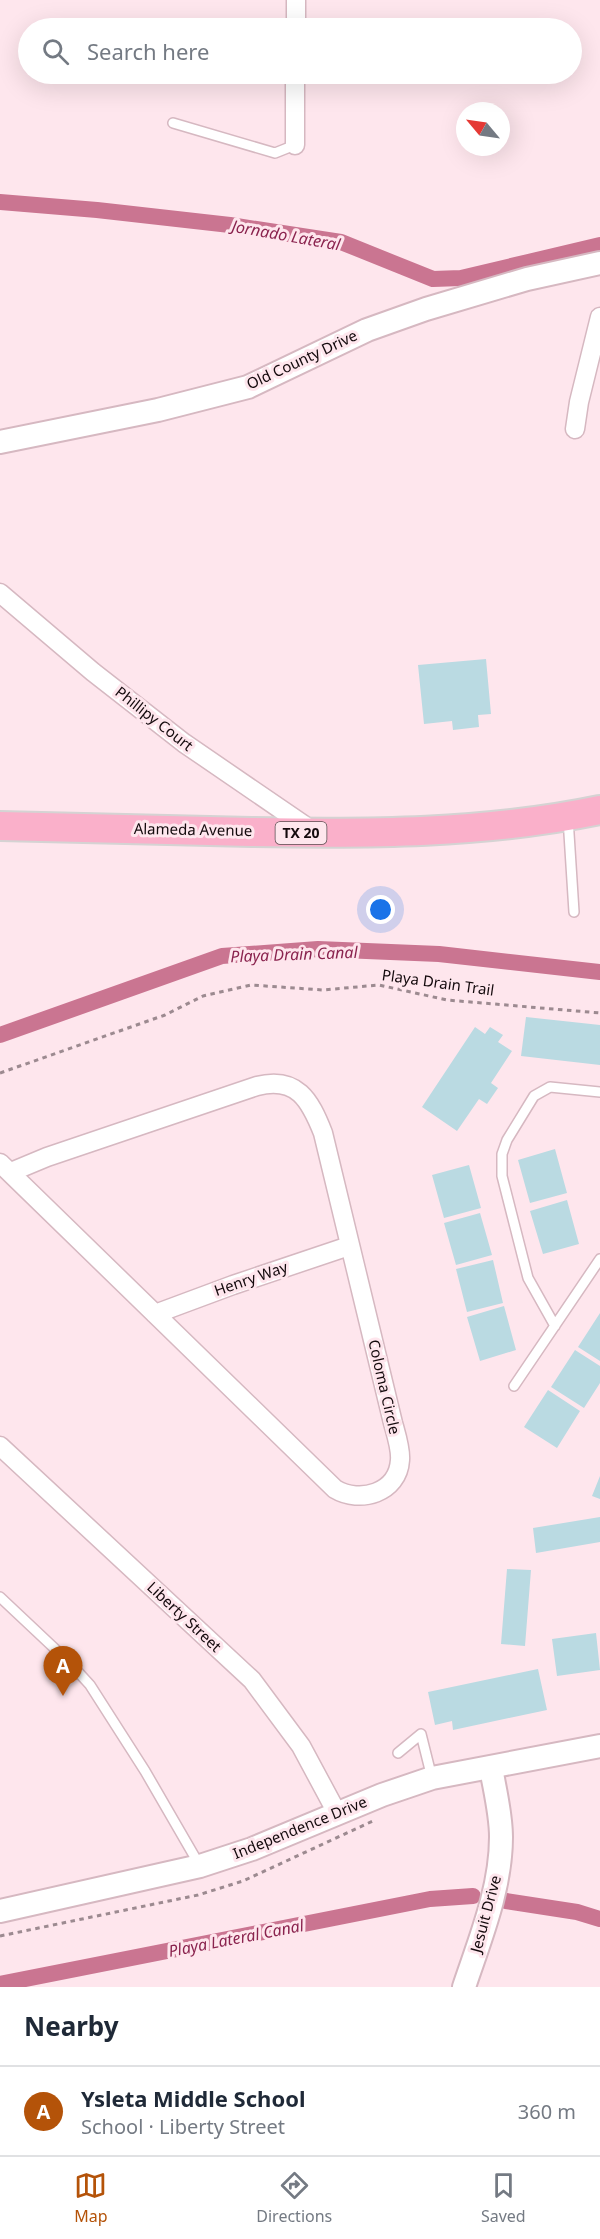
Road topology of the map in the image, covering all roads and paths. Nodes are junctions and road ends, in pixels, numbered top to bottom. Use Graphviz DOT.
graph roads {
  1 [pos="296,0"];
  2 [pos="296,18"];
  3 [pos="296,84"];
  4 [pos="173,123"];
  5 [pos="295,145"];
  6 [pos="600,263"];
  7 [pos="600,317"];
  8 [pos="575,429"];
  9 [pos="0,442"];
  10 [pos="0,593"];
  11 [pos="598,806"];
  12 [pos="568,816"];
  13 [pos="0,826"];
  14 [pos="316,833"];
  15 [pos="574,912"];
  16 [pos="600,1013"];
  17 [pos="0,1073"];
  18 [pos="600,1092"];
  19 [pos="6,1167"];
  20 [pos="349,1246"];
  21 [pos="600,1259"];
  22 [pos="155,1314"];
  23 [pos="555,1326"];
  24 [pos="514,1386"];
  25 [pos="0,1446"];
  26 [pos="0,1597"];
  27 [pos="600,1746"];
  28 [pos="398,1753"];
  29 [pos="491,1768"];
  30 [pos="432,1778"];
  31 [pos="337,1813"];
  32 [pos="200,1866"];
  33 [pos="0,1911"];
  34 [pos="464,1987"];
  1 -- 2 [label="street"];
  3 -- 5 [label="street"];
  4 -- 5 [label="lane"];
  6 -- 9 [label="street, Old County Drive"];
  7 -- 8 [label="street"];
  10 -- 14 [label="street, Phillipy Court"];
  11 -- 12 [label="main road, Alameda Avenue / TX 20"];
  12 -- 14 [label="main road, Alameda Avenue / TX 20"];
  12 -- 15 [label="lane"];
  13 -- 14 [label="main road, Alameda Avenue / TX 20"];
  16 -- 17 [label="path, Playa Drain Trail"];
  18 -- 23 [label="lane"];
  19 -- 20 [label="street, Coloma Circle"];
  19 -- 22 [label="street, Coloma Circle"];
  20 -- 22 [label="street, Henry Way"];
  20 -- 22 [label="street, Coloma Circle"];
  21 -- 23 [label="lane"];
  23 -- 24 [label="lane"];
  25 -- 31 [label="street, Liberty Street"];
  26 -- 32 [label="lane"];
  27 -- 29 [label="street, Independence Drive"];
  28 -- 30 [label="lane"];
  29 -- 30 [label="street, Independence Drive"];
  29 -- 34 [label="street, Jesuit Drive"];
  30 -- 31 [label="street, Independence Drive"];
  31 -- 32 [label="street, Independence Drive"];
  32 -- 33 [label="street, Independence Drive"];
}
